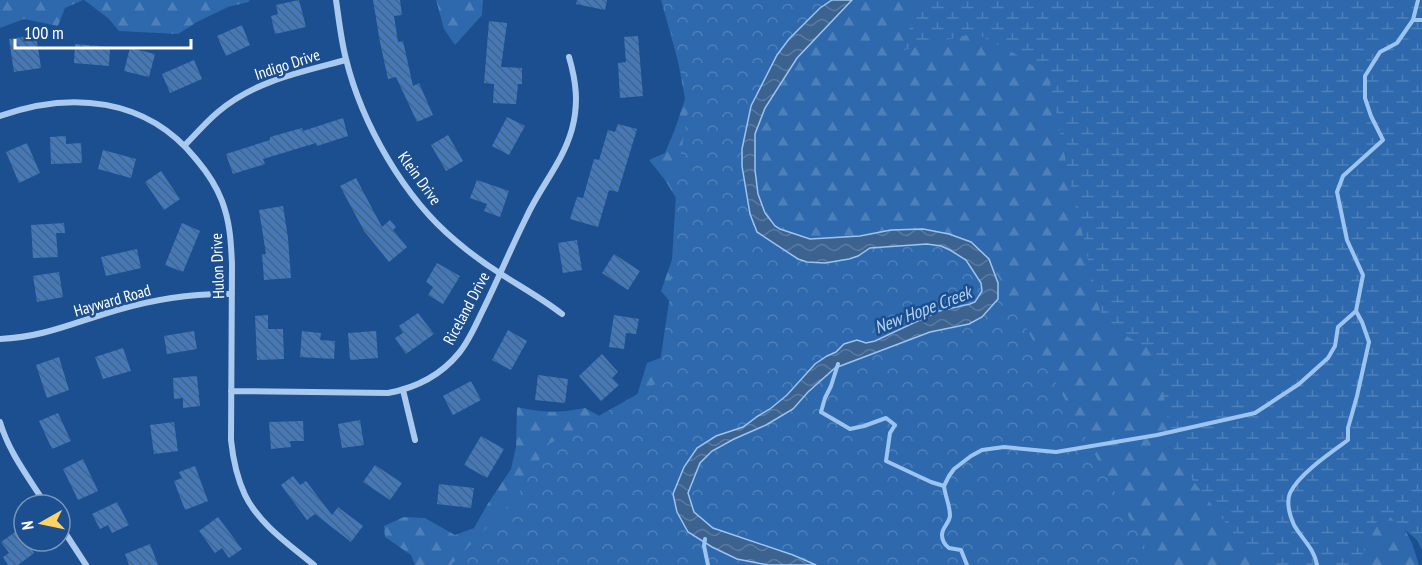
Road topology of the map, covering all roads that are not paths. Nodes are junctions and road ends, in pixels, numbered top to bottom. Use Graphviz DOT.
graph roads {
  1 [pos="336,0"];
  2 [pos="569,57"];
  3 [pos="346,60"];
  4 [pos="0,116"];
  5 [pos="185,145"];
  6 [pos="500,274"];
  7 [pos="232,294"];
  8 [pos="562,314"];
  9 [pos="0,339"];
  10 [pos="403,390"];
  11 [pos="231,391"];
  12 [pos="0,422"];
  13 [pos="415,440"];
  14 [pos="38,493"];
  15 [pos="72,543"];
  16 [pos="86,565"];
  17 [pos="314,565"];
  1 -- 3 [label="street, Klein Drive"];
  2 -- 6 [label="street, Riceland Drive"];
  3 -- 5 [label="street, Indigo Drive"];
  3 -- 6 [label="street, Klein Drive"];
  4 -- 5 [label="street, Hulon Drive"];
  5 -- 7 [label="street, Hulon Drive"];
  6 -- 8 [label="street, Klein Drive"];
  6 -- 10 [label="street, Riceland Drive"];
  7 -- 9 [label="street, Hayward Road"];
  7 -- 11 [label="street, Hulon Drive"];
  10 -- 11 [label="street, Riceland Drive"];
  10 -- 13 [label="street"];
  11 -- 17 [label="street, Hulon Drive"];
  12 -- 14 [label="street"];
  15 -- 16 [label="street"];
}
